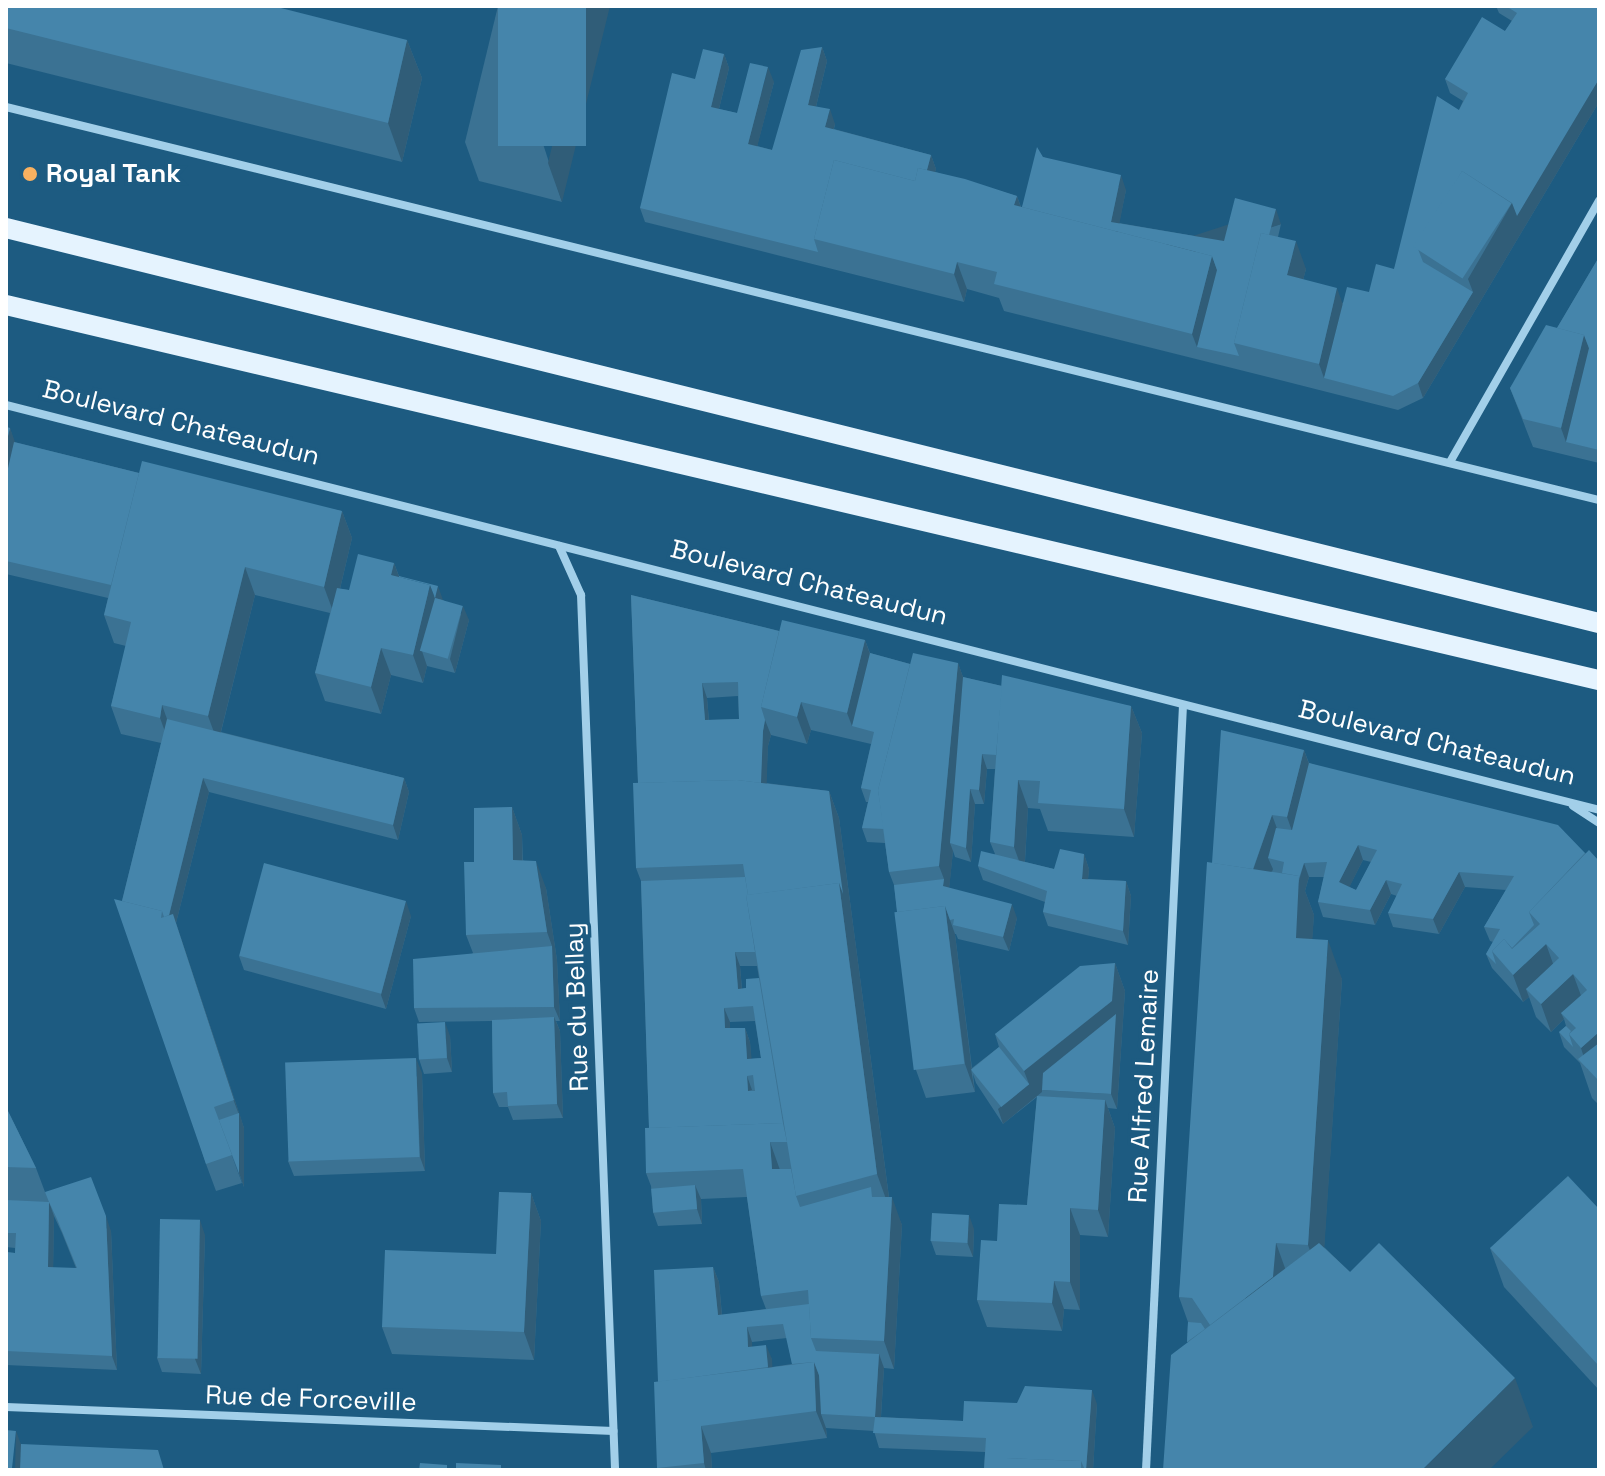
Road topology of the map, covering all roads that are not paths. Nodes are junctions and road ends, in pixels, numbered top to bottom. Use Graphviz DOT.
graph roads {
  1 [pos="6,107"];
  2 [pos="1599,201"];
  3 [pos="6,228"];
  4 [pos="6,305"];
  5 [pos="6,405"];
  6 [pos="1450,462"];
  7 [pos="1599,500"];
  8 [pos="559,546"];
  9 [pos="1599,623"];
  10 [pos="1599,680"];
  11 [pos="1183,705"];
  12 [pos="1569,803"];
  13 [pos="1599,810"];
  14 [pos="1599,823"];
  15 [pos="6,1407"];
  16 [pos="614,1431"];
  17 [pos="615,1470"];
  18 [pos="1146,1470"];
  1 -- 6 [label="street"];
  2 -- 6 [label="street"];
  3 -- 9 [label="main road"];
  4 -- 10 [label="main road"];
  5 -- 8 [label="street, Boulevard Chateaudun"];
  6 -- 7 [label="street"];
  8 -- 11 [label="street, Boulevard Chateaudun"];
  8 -- 16 [label="street, Rue du Bellay"];
  11 -- 12 [label="street, Boulevard Chateaudun"];
  11 -- 18 [label="street, Rue Alfred Lemaire"];
  12 -- 13 [label="street, Boulevard Chateaudun"];
  12 -- 14 [label="street"];
  15 -- 16 [label="street, Rue de Forceville"];
  16 -- 17 [label="street, Rue du Bellay"];
}
